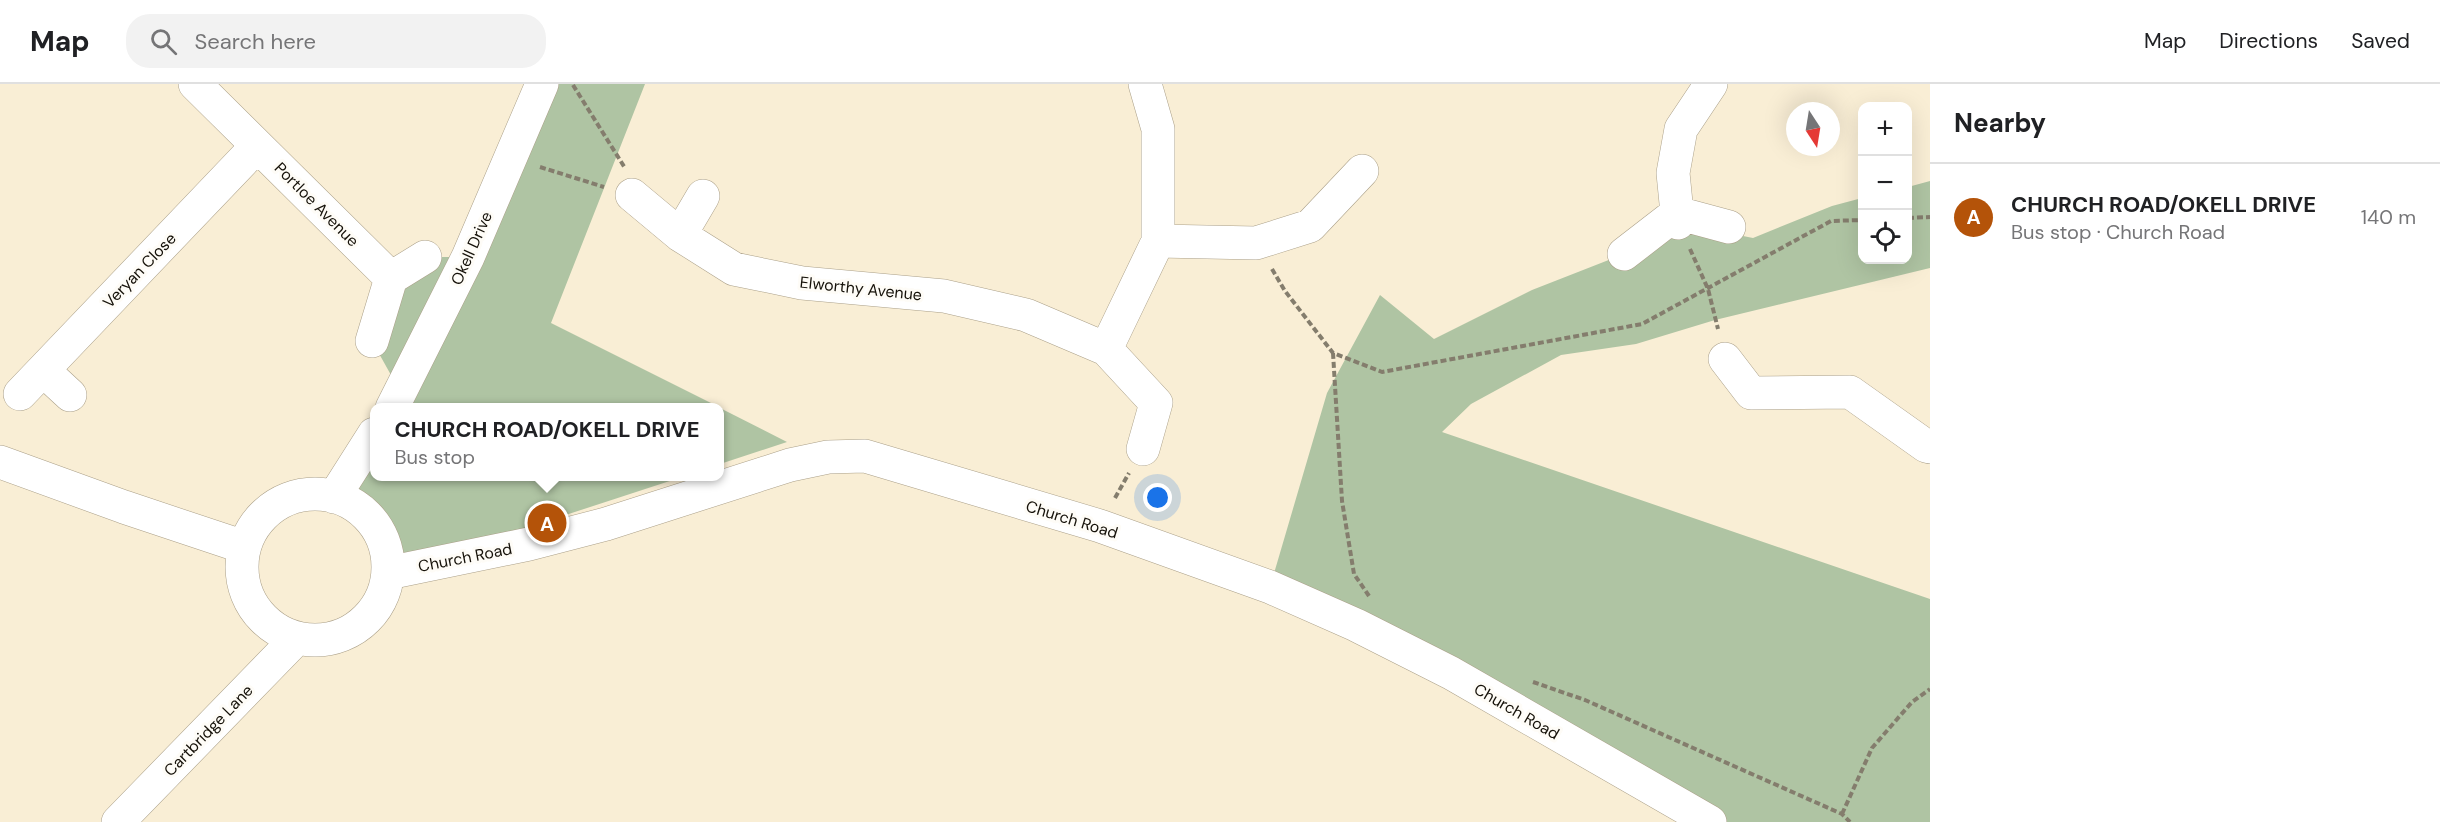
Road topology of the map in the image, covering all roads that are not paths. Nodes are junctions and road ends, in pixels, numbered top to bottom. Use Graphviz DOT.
graph roads {
  1 [pos="195,84"];
  2 [pos="542,84"];
  3 [pos="1144,84"];
  4 [pos="1711,84"];
  5 [pos="257,146"];
  6 [pos="1362,171"];
  7 [pos="632,195"];
  8 [pos="703,196"];
  9 [pos="1678,218"];
  10 [pos="1729,227"];
  11 [pos="680,235"];
  12 [pos="1158,241"];
  13 [pos="1624,255"];
  14 [pos="425,257"];
  15 [pos="392,278"];
  16 [pos="372,341"];
  17 [pos="1106,349"];
  18 [pos="1725,359"];
  19 [pos="43,370"];
  20 [pos="20,394"];
  21 [pos="70,395"];
  22 [pos="395,403"];
  23 [pos="370,442"];
  24 [pos="1930,447"];
  25 [pos="1143,449"];
  26 [pos="0,462"];
  27 [pos="334,497"];
  28 [pos="244,547"];
  29 [pos="388,573"];
  30 [pos="297,638"];
  31 [pos="118,822"];
  32 [pos="1710,822"];
  1 -- 5 [label="street, Portloe Avenue"];
  2 -- 22 [label="street, Okell Drive"];
  3 -- 12 [label="street"];
  4 -- 9 [label="street"];
  5 -- 15 [label="street, Portloe Avenue"];
  5 -- 19 [label="street, Veryan Close"];
  6 -- 12 [label="street"];
  7 -- 11 [label="street, Elworthy Avenue"];
  8 -- 11 [label="street"];
  9 -- 10 [label="street"];
  9 -- 13 [label="street"];
  11 -- 17 [label="street, Elworthy Avenue"];
  12 -- 17 [label="street"];
  14 -- 15 [label="street"];
  15 -- 16 [label="street"];
  17 -- 25 [label="street, Elworthy Avenue"];
  18 -- 24 [label="street"];
  19 -- 20 [label="street, Veryan Close"];
  19 -- 21 [label="street"];
  23 -- 27 [label="street"];
  26 -- 28 [label="street"];
  27 -- 28 [label="street"];
  27 -- 29 [label="street"];
  28 -- 30 [label="street"];
  29 -- 30 [label="street"];
  29 -- 32 [label="street, Church Road"];
  30 -- 31 [label="street, Cartbridge Lane"];
}
